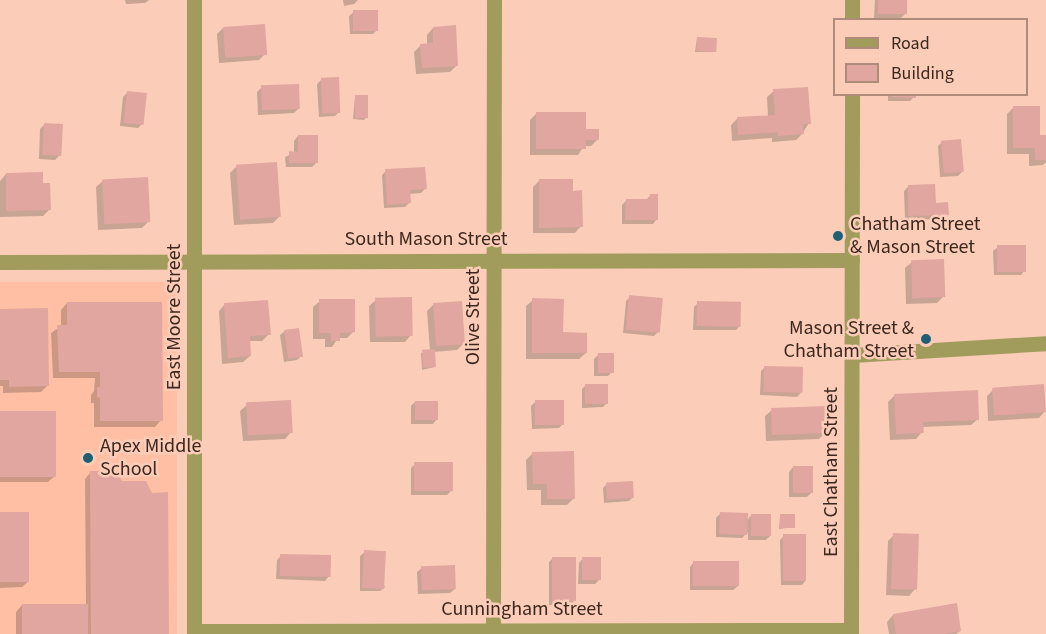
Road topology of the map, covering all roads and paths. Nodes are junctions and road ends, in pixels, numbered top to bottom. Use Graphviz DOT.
graph roads {
  1 [pos="194,0"];
  2 [pos="494,0"];
  3 [pos="852,0"];
  4 [pos="852,18"];
  5 [pos="852,96"];
  6 [pos="494,259"];
  7 [pos="852,260"];
  8 [pos="195,261"];
  9 [pos="0,262"];
  10 [pos="1046,343"];
  11 [pos="852,355"];
  12 [pos="493,632"];
  13 [pos="851,632"];
  14 [pos="194,633"];
  1 -- 8 [label="street, East Moore Street"];
  2 -- 6 [label="street, Olive Street"];
  3 -- 4 [label="street"];
  5 -- 7 [label="street, East Chatham Street"];
  6 -- 7 [label="street, South Mason Street"];
  6 -- 8 [label="street, South Mason Street"];
  6 -- 12 [label="street, Olive Street"];
  7 -- 11 [label="street, East Chatham Street"];
  8 -- 9 [label="street, South Mason Street"];
  8 -- 14 [label="street, East Moore Street"];
  10 -- 11 [label="street"];
  11 -- 13 [label="street, East Chatham Street"];
  12 -- 13 [label="street, Cunningham Street"];
  12 -- 14 [label="street, Cunningham Street"];
}
